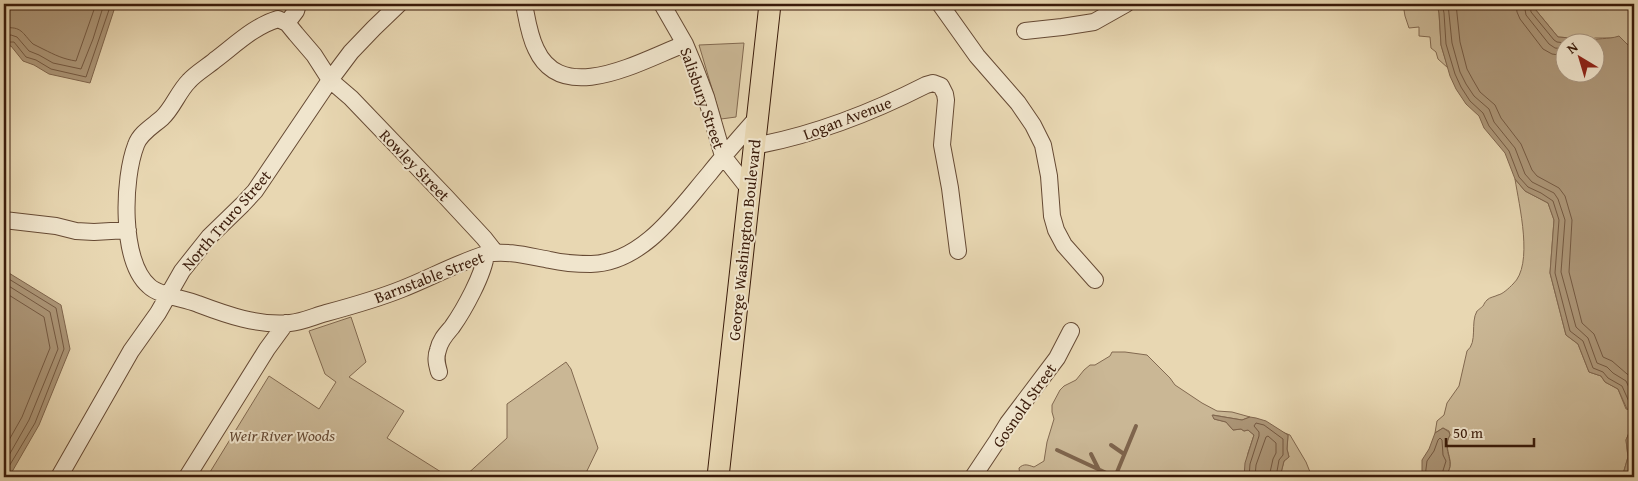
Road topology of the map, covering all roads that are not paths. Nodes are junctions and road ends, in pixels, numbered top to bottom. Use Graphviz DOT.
graph roads {
  1 [pos="298,4"];
  2 [pos="400,4"];
  3 [pos="524,4"];
  4 [pos="662,4"];
  5 [pos="770,4"];
  6 [pos="940,4"];
  7 [pos="1126,4"];
  8 [pos="287,23"];
  9 [pos="1025,31"];
  10 [pos="685,44"];
  11 [pos="330,80"];
  12 [pos="756,119"];
  13 [pos="754,146"];
  14 [pos="723,156"];
  15 [pos="749,189"];
  16 [pos="4,220"];
  17 [pos="128,230"];
  18 [pos="958,251"];
  19 [pos="490,253"];
  20 [pos="1095,280"];
  21 [pos="168,295"];
  22 [pos="286,323"];
  23 [pos="1071,331"];
  24 [pos="439,372"];
  25 [pos="58,477"];
  26 [pos="187,477"];
  27 [pos="718,477"];
  28 [pos="973,477"];
  1 -- 8 [label="street"];
  2 -- 11 [label="street, North Truro Street"];
  3 -- 10 [label="street"];
  4 -- 10 [label="street, Salisbury Street"];
  5 -- 12 [label="main road, George Washington Boulevard"];
  6 -- 20 [label="street"];
  7 -- 9 [label="street"];
  8 -- 11 [label="street, Rowley Street"];
  8 -- 17 [label="street, Barnstable Street"];
  10 -- 14 [label="street, Salisbury Street"];
  11 -- 19 [label="street, Rowley Street"];
  11 -- 21 [label="street, North Truro Street"];
  12 -- 13 [label="main road, George Washington Boulevard"];
  12 -- 14 [label="street, Barnstable Street"];
  13 -- 15 [label="main road, George Washington Boulevard"];
  13 -- 18 [label="street, Logan Avenue"];
  14 -- 15 [label="street, Salisbury Street"];
  14 -- 19 [label="street, Barnstable Street"];
  15 -- 27 [label="main road, George Washington Boulevard"];
  16 -- 17 [label="street"];
  17 -- 21 [label="street, Barnstable Street"];
  19 -- 22 [label="street, Barnstable Street"];
  19 -- 24 [label="street"];
  21 -- 22 [label="street, Barnstable Street"];
  21 -- 25 [label="street, North Truro Street"];
  22 -- 26 [label="street"];
  23 -- 28 [label="street, Gosnold Street"];
}
